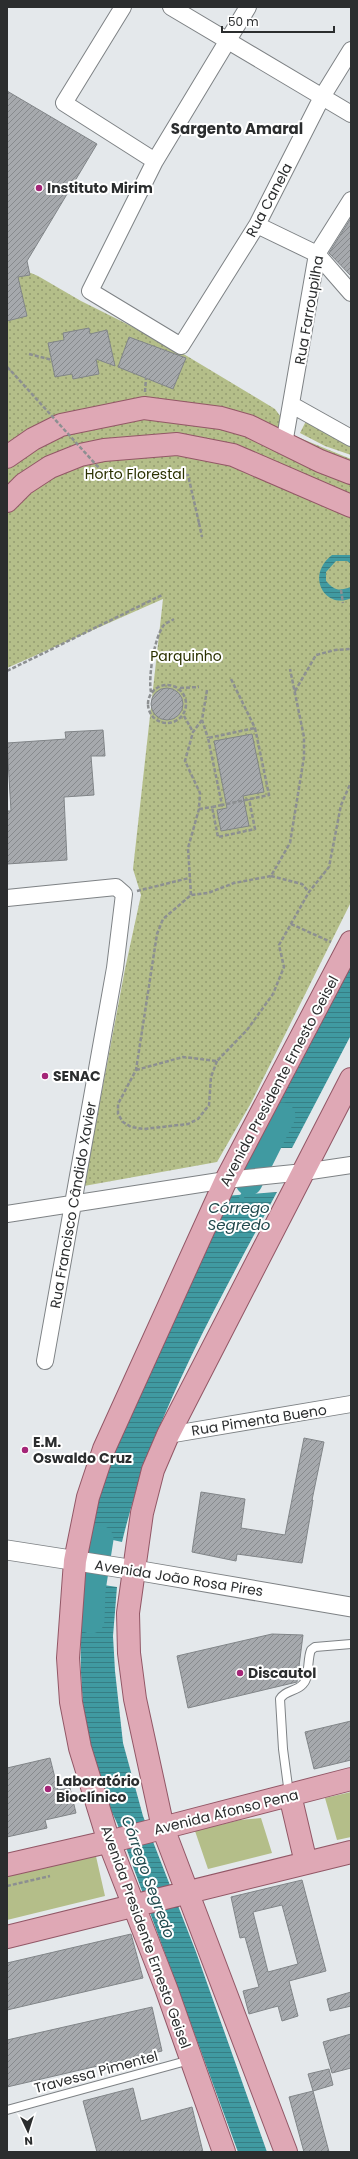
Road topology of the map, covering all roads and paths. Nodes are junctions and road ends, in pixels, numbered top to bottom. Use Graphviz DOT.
graph roads {
  1 [pos="123,7"];
  2 [pos="171,7"];
  3 [pos="248,7"];
  4 [pos="227,41"];
  5 [pos="351,50"];
  6 [pos="322,97"];
  7 [pos="351,114"];
  8 [pos="155,161"];
  9 [pos="351,200"];
  10 [pos="257,224"];
  11 [pos="317,254"];
  12 [pos="351,293"];
  13 [pos="29,354"];
  14 [pos="52,360"];
  15 [pos="7,367"];
  16 [pos="292,405"];
  17 [pos="351,438"];
  18 [pos="284,444"];
  19 [pos="7,457"];
  20 [pos="351,473"];
  21 [pos="7,501"];
  22 [pos="351,506"];
  23 [pos="202,537"];
  24 [pos="341,591"];
  25 [pos="162,595"];
  26 [pos="343,602"];
  27 [pos="174,619"];
  28 [pos="351,650"];
  29 [pos="290,668"];
  30 [pos="7,671"];
  31 [pos="231,679"];
  32 [pos="199,687"];
  33 [pos="180,688"];
  34 [pos="207,690"];
  35 [pos="295,691"];
  36 [pos="151,692"];
  37 [pos="184,716"];
  38 [pos="202,720"];
  39 [pos="255,728"];
  40 [pos="193,732"];
  41 [pos="208,738"];
  42 [pos="351,782"];
  43 [pos="249,799"];
  44 [pos="222,805"];
  45 [pos="212,807"];
  46 [pos="199,809"];
  47 [pos="271,876"];
  48 [pos="190,878"];
  49 [pos="120,891"];
  50 [pos="309,892"];
  51 [pos="191,895"];
  52 [pos="7,898"];
  53 [pos="291,924"];
  54 [pos="349,946"];
  55 [pos="217,1061"];
  56 [pos="136,1070"];
  57 [pos="351,1079"];
  58 [pos="351,1165"];
  59 [pos="304,1172"];
  60 [pos="232,1179"];
  61 [pos="74,1205"];
  62 [pos="7,1214"];
  63 [pos="45,1361"];
  64 [pos="351,1404"];
  65 [pos="168,1435"];
  66 [pos="7,1550"];
  67 [pos="80,1562"];
  68 [pos="127,1569"];
  69 [pos="351,1607"];
  70 [pos="351,1644"];
  71 [pos="351,1779"];
  72 [pos="290,1796"];
  73 [pos="157,1830"];
  74 [pos="115,1840"];
  75 [pos="351,1852"];
  76 [pos="351,1855"];
  77 [pos="306,1864"];
  78 [pos="7,1865"];
  79 [pos="182,1895"];
  80 [pos="140,1905"];
  81 [pos="7,1937"];
  82 [pos="191,2060"];
  83 [pos="7,2110"];
  84 [pos="224,2152"];
  85 [pos="286,2152"];
  1 -- 8 [label="street"];
  2 -- 4 [label="street"];
  3 -- 4 [label="street"];
  4 -- 6 [label="street"];
  4 -- 8 [label="street"];
  5 -- 6 [label="street, Rua Canela"];
  6 -- 7 [label="street"];
  6 -- 10 [label="street, Rua Canela"];
  8 -- 10 [label="street, Rua Canela"];
  9 -- 11 [label="street, Rua Farroupilha"];
  10 -- 11 [label="street"];
  11 -- 12 [label="street"];
  11 -- 16 [label="street, Rua Farroupilha"];
  13 -- 14 [label="path"];
  15 -- 23 [label="path, bridge"];
  16 -- 17 [label="street"];
  16 -- 18 [label="street, Rua Farroupilha"];
  18 -- 19 [label="main road"];
  18 -- 20 [label="main road"];
  21 -- 22 [label="main road"];
  24 -- 26 [label="path"];
  25 -- 30 [label="path"];
  27 -- 36 [label="path"];
  28 -- 35 [label="path"];
  29 -- 35 [label="path"];
  31 -- 39 [label="path"];
  32 -- 33 [label="path"];
  33 -- 36 [label="path"];
  33 -- 37 [label="path"];
  34 -- 38 [label="path"];
  35 -- 47 [label="path"];
  36 -- 37 [label="path"];
  37 -- 40 [label="path"];
  38 -- 40 [label="path"];
  38 -- 41 [label="path"];
  39 -- 41 [label="path"];
  39 -- 43 [label="path"];
  40 -- 46 [label="path"];
  41 -- 44 [label="path"];
  42 -- 50 [label="path"];
  43 -- 44 [label="path"];
  43 -- 45 [label="path"];
  44 -- 45 [label="path"];
  45 -- 46 [label="path"];
  46 -- 48 [label="path"];
  47 -- 50 [label="path"];
  47 -- 51 [label="path"];
  48 -- 49 [label="path"];
  48 -- 51 [label="path"];
  49 -- 52 [label="street"];
  49 -- 61 [label="street, Rua Francisco Cândido Xavier"];
  50 -- 53 [label="path"];
  51 -- 56 [label="path"];
  53 -- 54 [label="path"];
  53 -- 55 [label="path"];
  54 -- 60 [label="main road, Avenida Presidente Ernesto Geisel"];
  55 -- 56 [label="path"];
  55 -- 56 [label="path"];
  57 -- 59 [label="main road"];
  58 -- 59 [label="street"];
  59 -- 60 [label="street"];
  59 -- 65 [label="main road"];
  60 -- 61 [label="street"];
  60 -- 67 [label="main road, Avenida Presidente Ernesto Geisel"];
  61 -- 62 [label="street"];
  61 -- 63 [label="street, Rua Francisco Cândido Xavier"];
  64 -- 65 [label="street, Rua Pimenta Bueno"];
  65 -- 68 [label="main road"];
  66 -- 67 [label="street, Avenida João Rosa Pires"];
  67 -- 68 [label="street, Avenida João Rosa Pires"];
  67 -- 74 [label="main road, Avenida Presidente Ernesto Geisel"];
  68 -- 69 [label="street, Avenida João Rosa Pires"];
  68 -- 73 [label="main road"];
  70 -- 72 [label="lane"];
  71 -- 72 [label="main road, Avenida Afonso Pena"];
  72 -- 73 [label="main road, Avenida Afonso Pena"];
  72 -- 77 [label="main road"];
  73 -- 74 [label="main road, Avenida Afonso Pena"];
  73 -- 79 [label="main road"];
  74 -- 78 [label="main road, Avenida Afonso Pena"];
  74 -- 80 [label="main road, Avenida Presidente Ernesto Geisel"];
  75 -- 76 [label="lane"];
  75 -- 77 [label="main road"];
  77 -- 79 [label="main road"];
  79 -- 80 [label="main road"];
  79 -- 85 [label="main road"];
  80 -- 81 [label="main road"];
  80 -- 82 [label="main road, Avenida Presidente Ernesto Geisel"];
  82 -- 83 [label="lane, Travessa Pimentel"];
  82 -- 84 [label="main road, Avenida Presidente Ernesto Geisel"];
}
